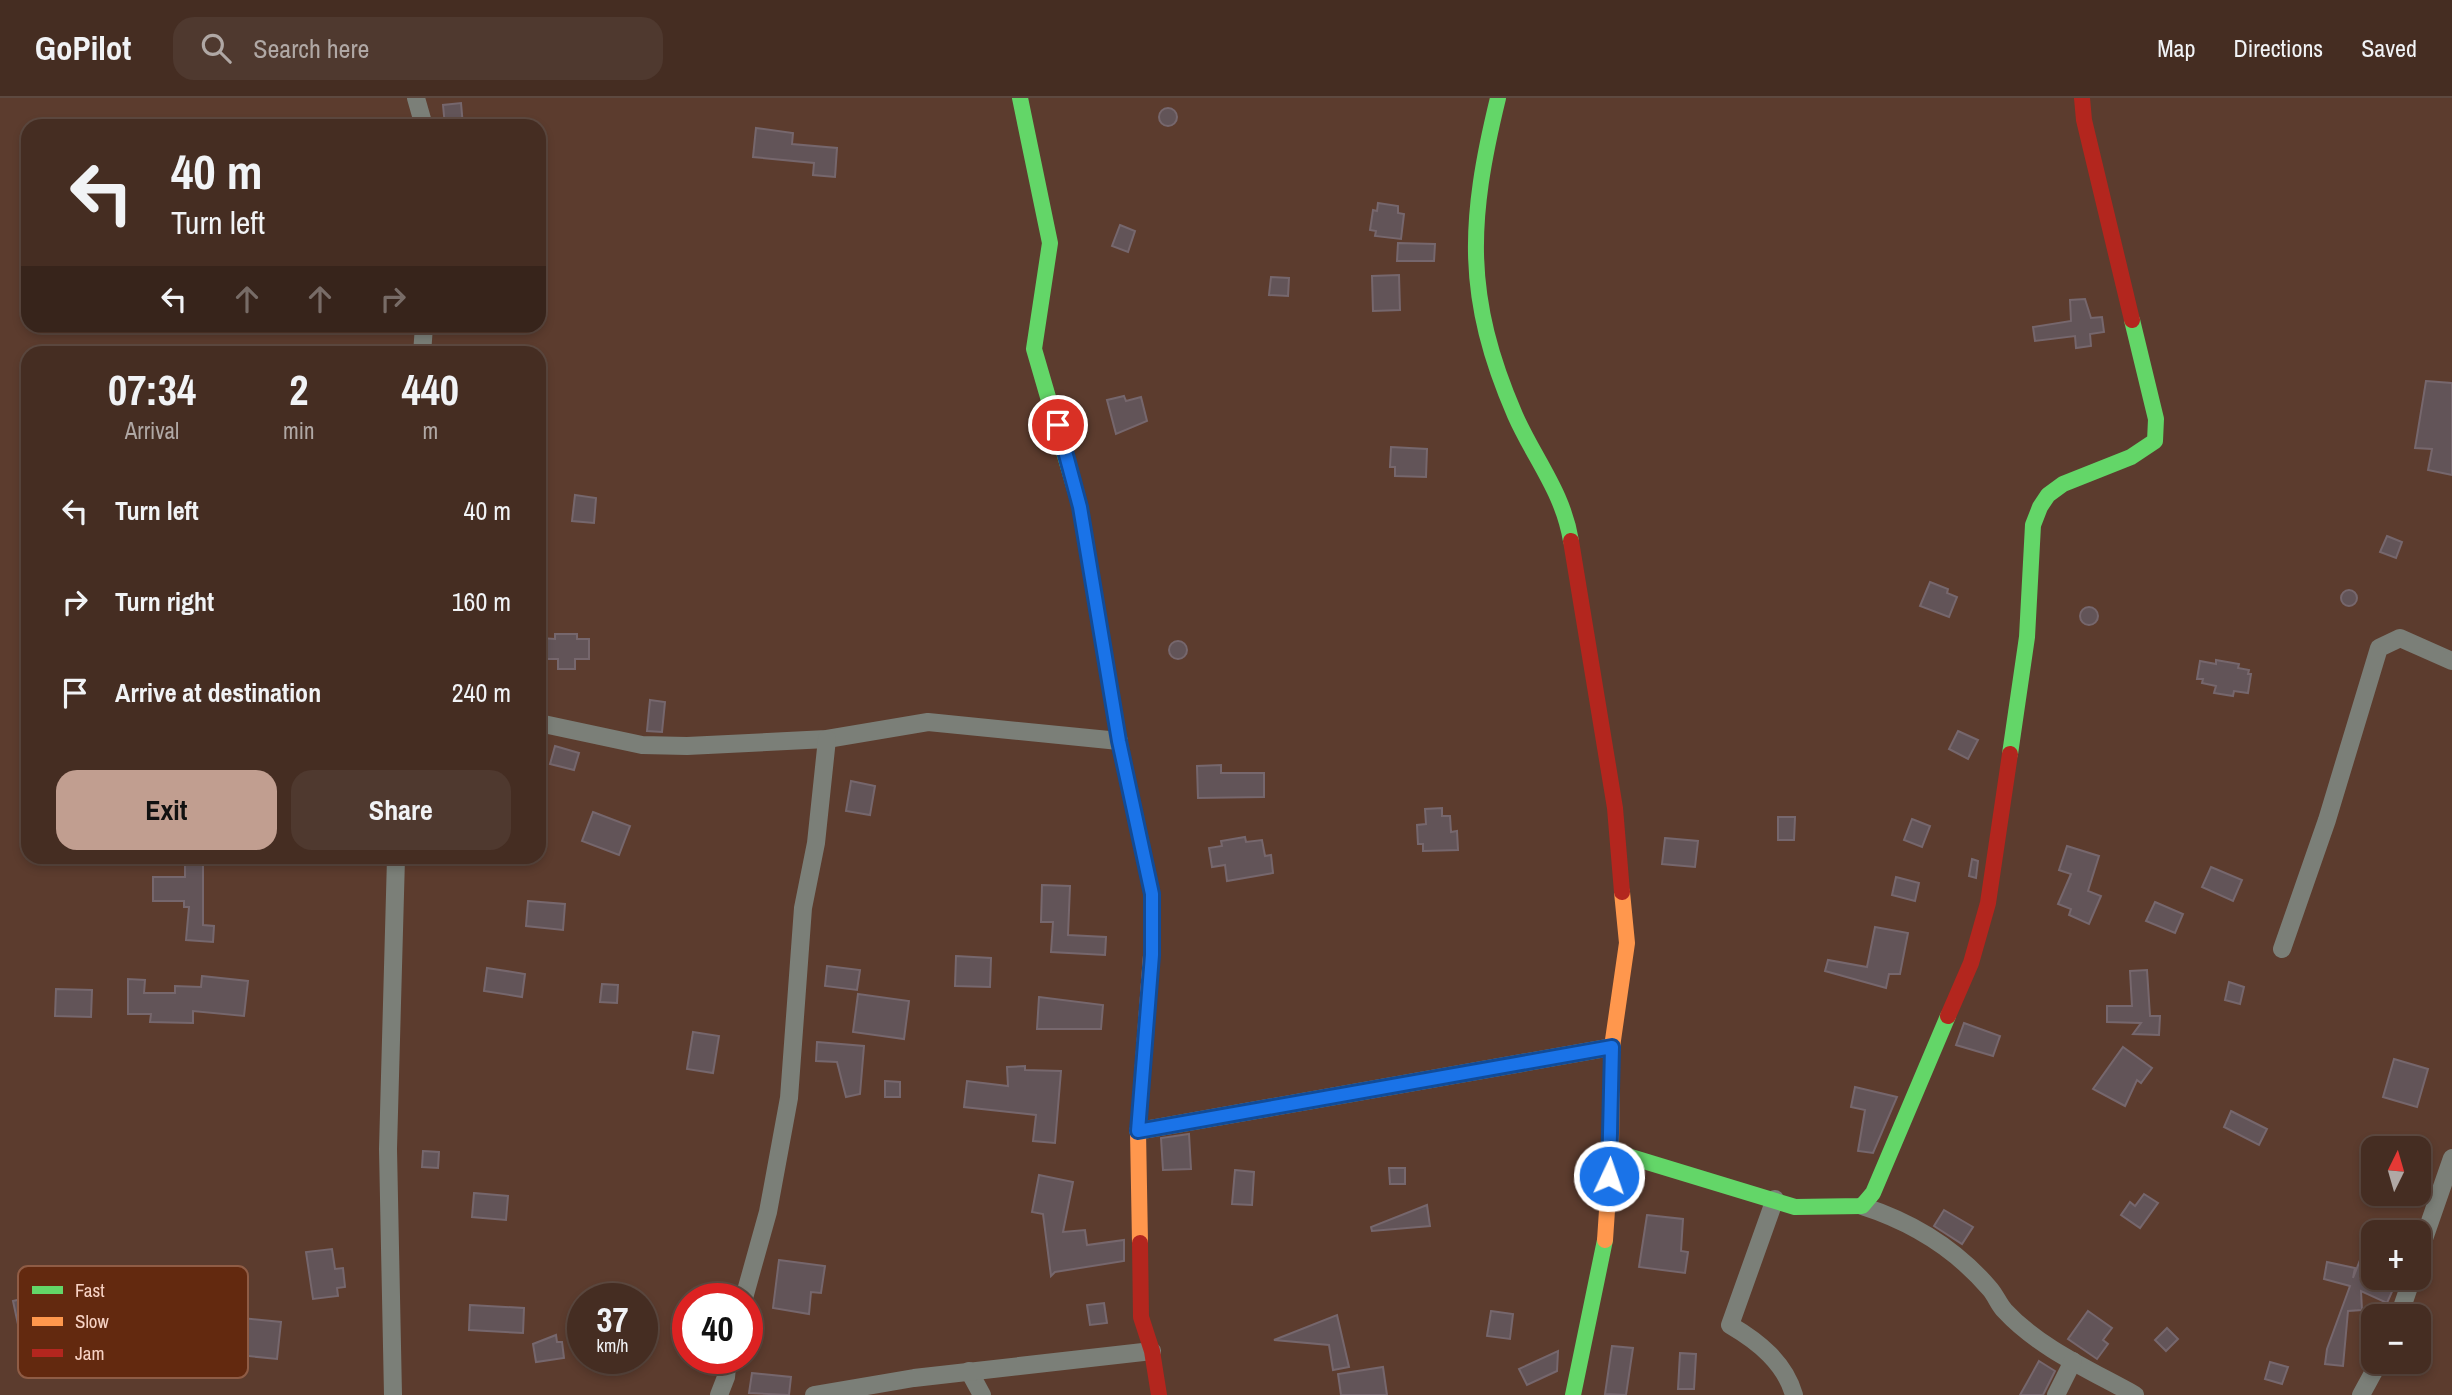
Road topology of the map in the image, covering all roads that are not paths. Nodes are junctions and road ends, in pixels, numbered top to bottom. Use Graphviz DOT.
graph roads {
  1 [pos="416,98"];
  2 [pos="1020,98"];
  3 [pos="1498,98"];
  4 [pos="2082,98"];
  5 [pos="422,119"];
  6 [pos="2452,661"];
  7 [pos="546,724"];
  8 [pos="827,739"];
  9 [pos="1119,741"];
  10 [pos="396,864"];
  11 [pos="2282,949"];
  12 [pos="1612,1047"];
  13 [pos="1138,1131"];
  14 [pos="1611,1152"];
  15 [pos="2452,1158"];
  16 [pos="1774,1199"];
  17 [pos="1862,1206"];
  18 [pos="2430,1220"];
  19 [pos="748,1283"];
  20 [pos="1152,1351"];
  21 [pos="2073,1361"];
  22 [pos="969,1371"];
  23 [pos="726,1374"];
  24 [pos="2372,1374"];
  25 [pos="393,1395"];
  26 [pos="719,1395"];
  27 [pos="814,1395"];
  28 [pos="982,1395"];
  29 [pos="1159,1395"];
  30 [pos="1573,1395"];
  31 [pos="1794,1395"];
  32 [pos="2056,1395"];
  33 [pos="2135,1395"];
  34 [pos="2361,1395"];
  1 -- 5 [label="street"];
  2 -- 9 [label="street"];
  3 -- 12 [label="street"];
  4 -- 17 [label="street"];
  6 -- 11 [label="street"];
  7 -- 8 [label="street"];
  8 -- 9 [label="street"];
  8 -- 19 [label="street"];
  9 -- 13 [label="street"];
  10 -- 25 [label="street"];
  12 -- 13 [label="street"];
  12 -- 14 [label="street"];
  13 -- 20 [label="street"];
  14 -- 16 [label="street"];
  14 -- 30 [label="street"];
  15 -- 18 [label="street"];
  16 -- 17 [label="street"];
  16 -- 31 [label="street"];
  17 -- 21 [label="street"];
  20 -- 22 [label="street"];
  20 -- 29 [label="street"];
  21 -- 32 [label="street"];
  21 -- 33 [label="street"];
  22 -- 27 [label="street"];
  22 -- 28 [label="street"];
  23 -- 26 [label="street"];
  24 -- 34 [label="street"];
}
